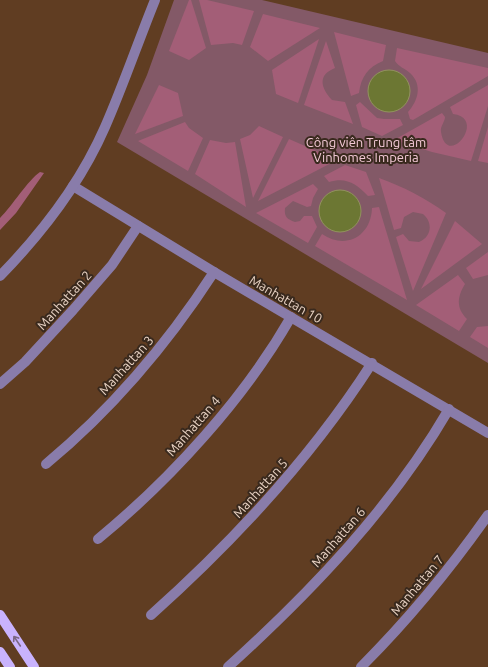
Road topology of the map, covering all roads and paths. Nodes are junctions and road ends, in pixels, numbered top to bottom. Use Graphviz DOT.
graph roads {
  1 [pos="155,0"];
  2 [pos="73,186"];
  3 [pos="138,226"];
  4 [pos="214,272"];
  5 [pos="0,276"];
  6 [pos="291,317"];
  7 [pos="372,363"];
  8 [pos="0,384"];
  9 [pos="449,409"];
  10 [pos="488,433"];
  11 [pos="46,464"];
  12 [pos="488,515"];
  13 [pos="98,539"];
  14 [pos="0,615"];
  15 [pos="151,615"];
  16 [pos="0,652"];
  17 [pos="10,667"];
  18 [pos="34,667"];
  19 [pos="228,667"];
  20 [pos="361,667"];
  1 -- 2 [label="street"];
  2 -- 3 [label="street, Manhattan 10"];
  2 -- 5 [label="street"];
  3 -- 4 [label="street, Manhattan 10"];
  3 -- 8 [label="street, Manhattan 2"];
  4 -- 6 [label="street, Manhattan 10"];
  4 -- 11 [label="street, Manhattan 3"];
  6 -- 7 [label="street, Manhattan 10"];
  6 -- 13 [label="street, Manhattan 4"];
  7 -- 9 [label="street, Manhattan 10"];
  7 -- 15 [label="street, Manhattan 5"];
  9 -- 10 [label="street, Manhattan 10"];
  9 -- 19 [label="street, Manhattan 6"];
  12 -- 20 [label="street, Manhattan 7"];
  18 -- 14 [label="main road, one-way"];
  16 -- 17 [label="main road"];
}
